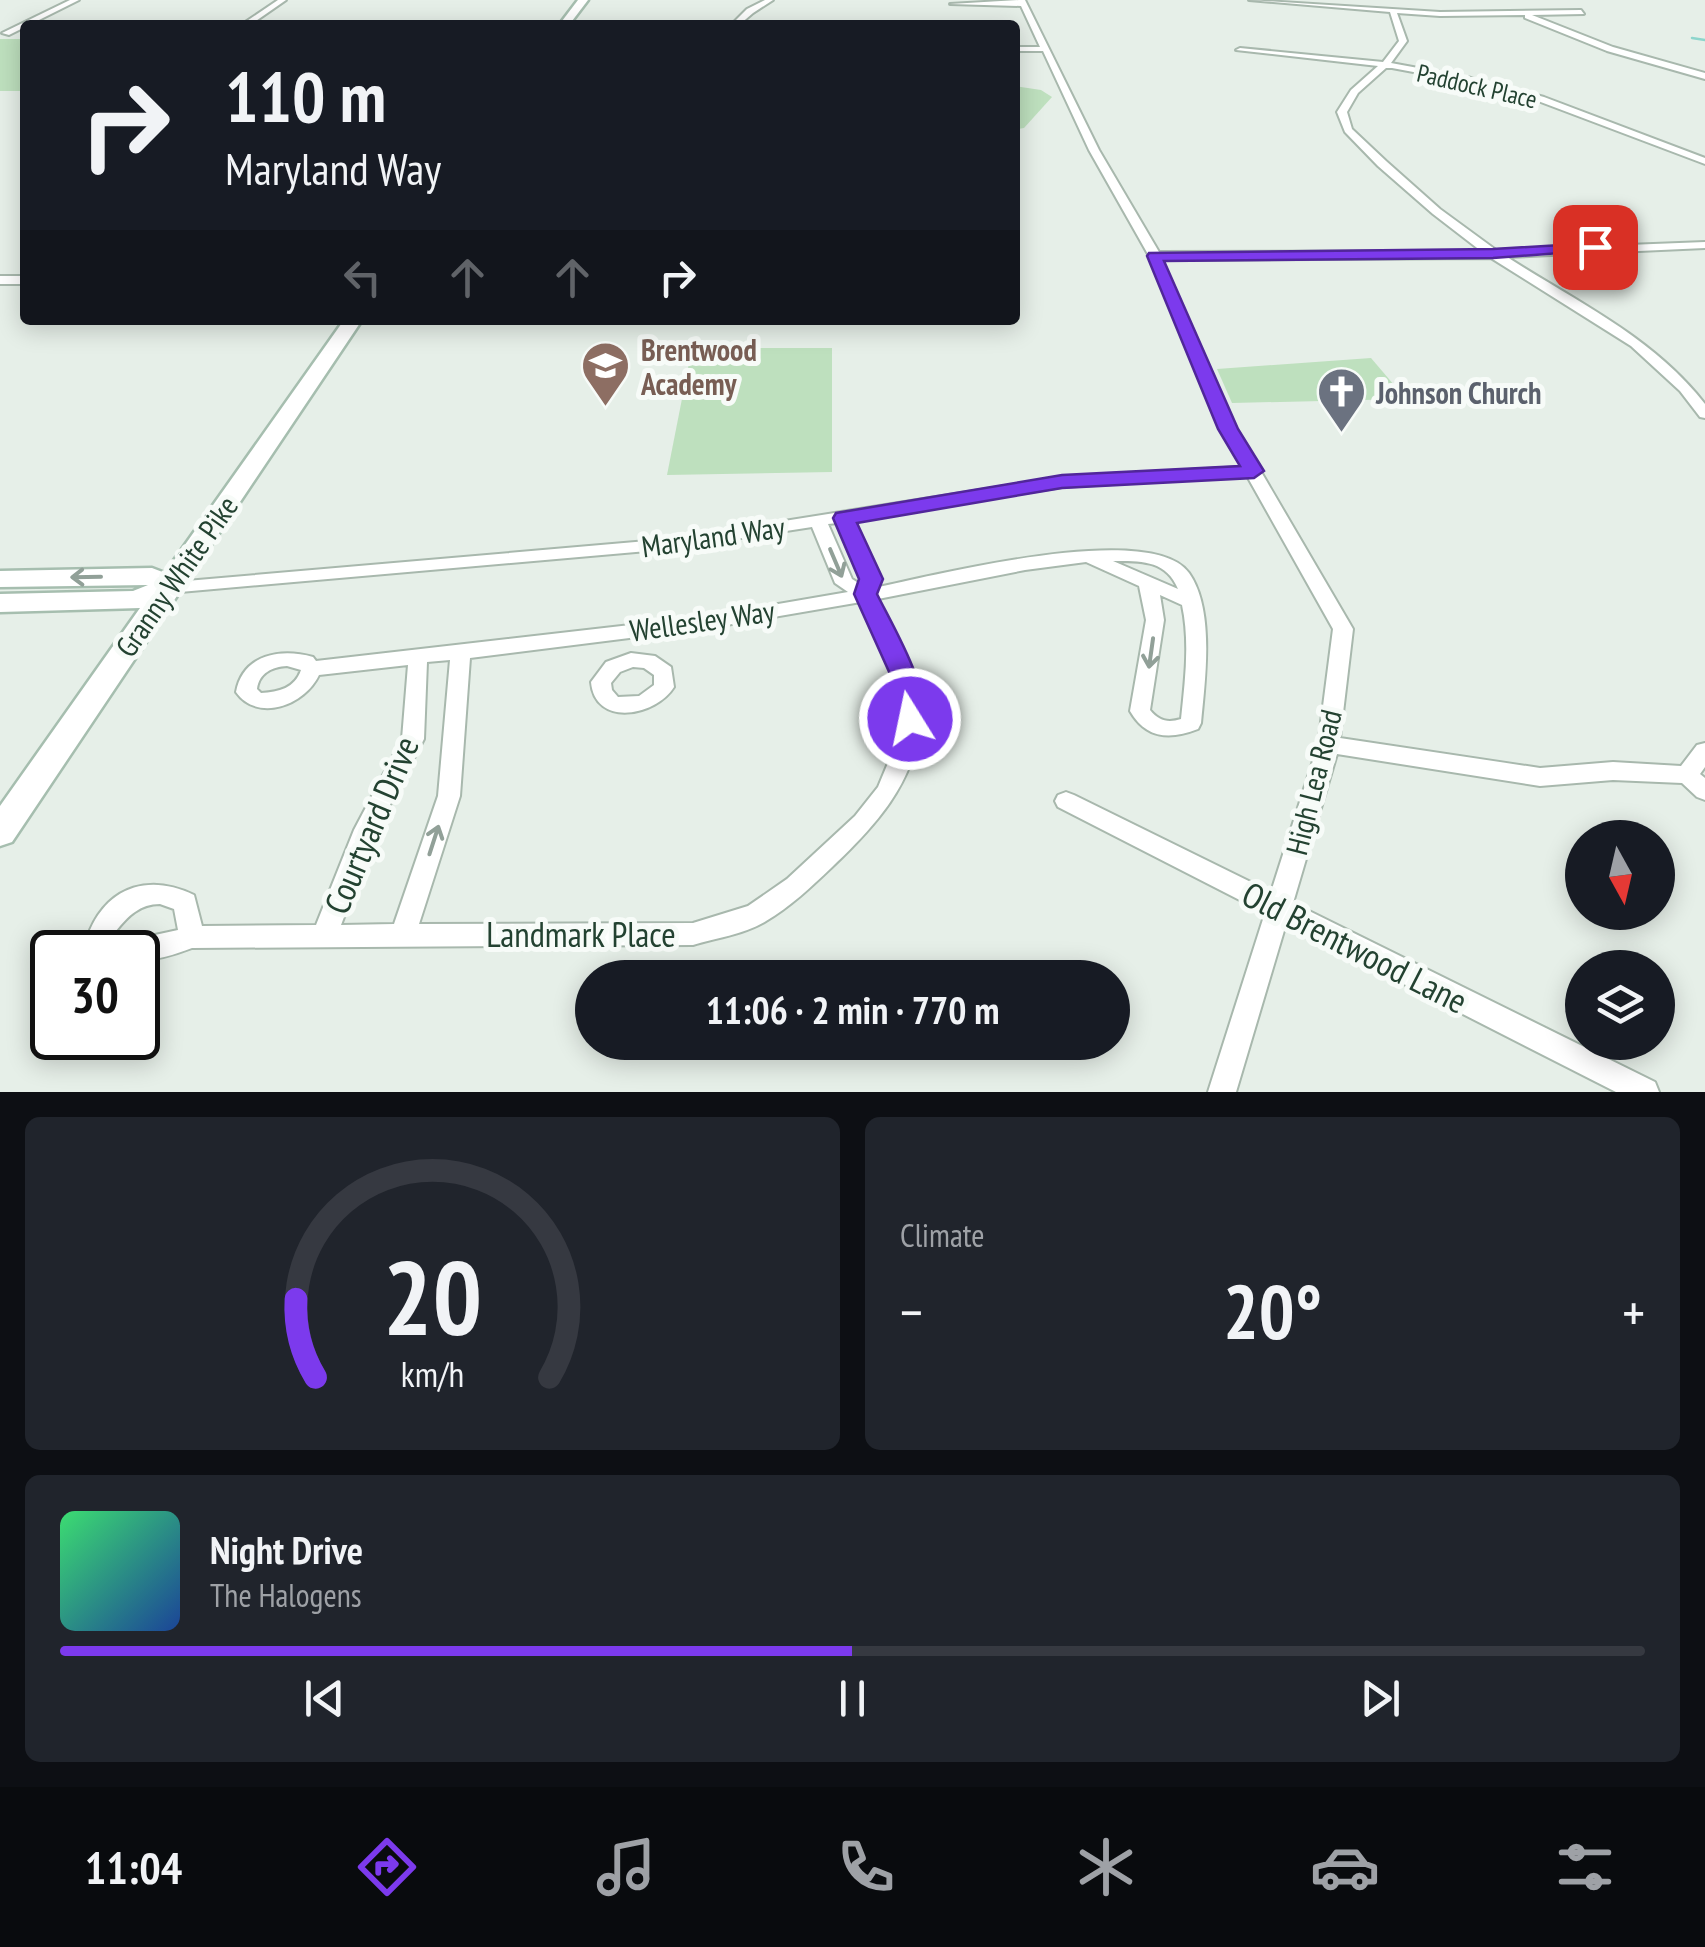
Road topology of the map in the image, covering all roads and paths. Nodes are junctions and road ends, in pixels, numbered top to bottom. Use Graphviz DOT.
graph roads {
  1 [pos="76,0"];
  2 [pos="283,0"];
  3 [pos="770,0"];
  4 [pos="1252,0"];
  5 [pos="1023,2"];
  6 [pos="953,4"];
  7 [pos="1393,12"];
  8 [pos="1580,12"];
  9 [pos="1522,14"];
  10 [pos="34,20"];
  11 [pos="253,20"];
  12 [pos="740,20"];
  13 [pos="20,26"];
  14 [pos="6,33"];
  15 [pos="1020,49"];
  16 [pos="1046,49"];
  17 [pos="1240,50"];
  18 [pos="1380,66"];
  19 [pos="1705,76"];
  20 [pos="1705,162"];
  21 [pos="1705,246"];
  22 [pos="1493,254"];
  23 [pos="1154,256"];
  24 [pos="350,325"];
  25 [pos="1705,414"];
  26 [pos="1254,471"];
  27 [pos="844,518"];
  28 [pos="818,522"];
  29 [pos="1091,558"];
  30 [pos="0,579"];
  31 [pos="1148,583"];
  32 [pos="169,586"];
  33 [pos="866,594"];
  34 [pos="0,602"];
  35 [pos="1191,602"];
  36 [pos="631,631"];
  37 [pos="462,650"];
  38 [pos="418,656"];
  39 [pos="632,660"];
  40 [pos="310,670"];
  41 [pos="1329,745"];
  42 [pos="1705,752"];
  43 [pos="1687,775"];
  44 [pos="1705,791"];
  45 [pos="1066,801"];
  46 [pos="0,832"];
  47 [pos="1279,908"];
  48 [pos="404,933"];
  49 [pos="324,934"];
  50 [pos="192,937"];
  51 [pos="1222,1092"];
  52 [pos="1645,1092"];
  1 -- 10 [label="street"];
  2 -- 11 [label="street"];
  3 -- 12 [label="street"];
  4 -- 7 [label="street"];
  5 -- 6 [label="street"];
  5 -- 16 [label="street, High Lea Road"];
  7 -- 9 [label="street"];
  7 -- 18 [label="street"];
  8 -- 9 [label="street"];
  9 -- 19 [label="street"];
  13 -- 14 [label="street"];
  15 -- 16 [label="street"];
  16 -- 23 [label="street, High Lea Road"];
  17 -- 18 [label="street, Paddock Place"];
  18 -- 20 [label="street, Paddock Place"];
  18 -- 22 [label="street"];
  21 -- 22 [label="street"];
  22 -- 23 [label="street"];
  22 -- 25 [label="street"];
  23 -- 26 [label="street, High Lea Road"];
  24 -- 32 [label="main road, Granny White Pike"];
  26 -- 27 [label="street, Maryland Way"];
  26 -- 41 [label="street, High Lea Road"];
  27 -- 28 [label="street, Maryland Way"];
  27 -- 33 [label="street, Landmark Place"];
  28 -- 32 [label="street, Maryland Way"];
  28 -- 33 [label="street, Landmark Place, one-way"];
  29 -- 31 [label="street"];
  29 -- 33 [label="street, Wellesley Way"];
  29 -- 35 [label="street, Wellesley Way"];
  32 -- 30 [label="main road, Maryland Way, one-way"];
  31 -- 35 [label="street"];
  31 -- 35 [label="street, Wellesley Way, one-way"];
  32 -- 34 [label="main road, Maryland Way"];
  32 -- 46 [label="main road, Granny White Pike"];
  33 -- 36 [label="street, Wellesley Way"];
  33 -- 48 [label="street, Landmark Place"];
  36 -- 37 [label="street, Wellesley Way"];
  36 -- 39 [label="street"];
  37 -- 38 [label="street, Wellesley Way"];
  48 -- 37 [label="street, Courtyard Drive, one-way"];
  38 -- 40 [label="street, Wellesley Way"];
  38 -- 49 [label="street, Courtyard Drive"];
  41 -- 43 [label="street"];
  41 -- 47 [label="street, High Lea Road"];
  42 -- 43 [label="street"];
  43 -- 44 [label="street"];
  45 -- 47 [label="street, Old Brentwood Lane"];
  47 -- 51 [label="street, High Lea Road"];
  47 -- 52 [label="street, Old Brentwood Lane"];
  48 -- 49 [label="street, Landmark Place"];
  49 -- 50 [label="street, Landmark Place"];
}
